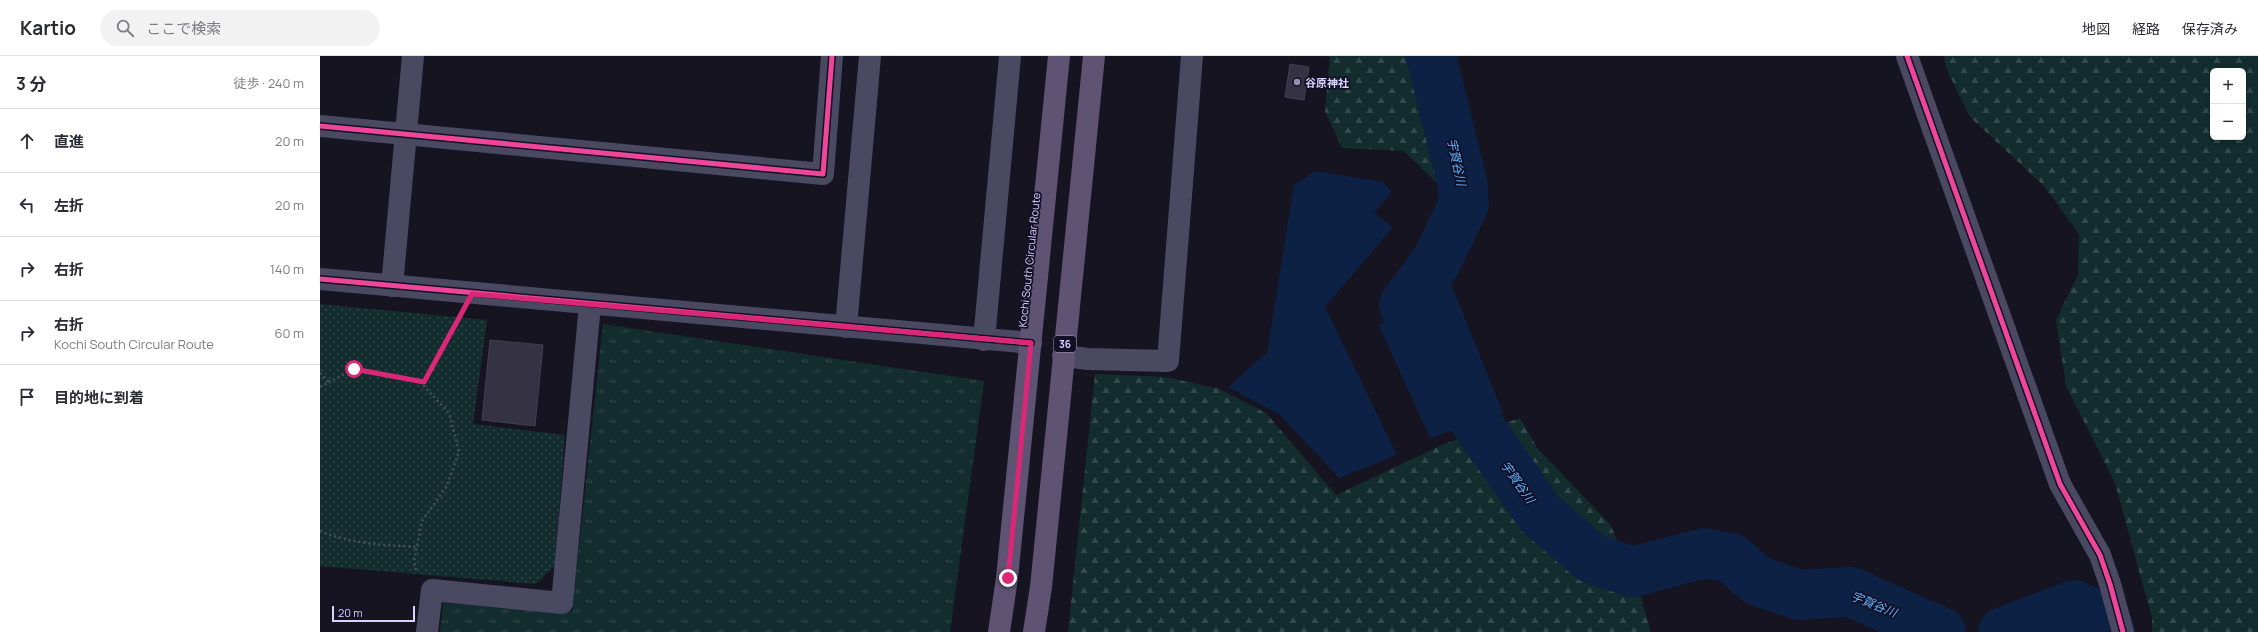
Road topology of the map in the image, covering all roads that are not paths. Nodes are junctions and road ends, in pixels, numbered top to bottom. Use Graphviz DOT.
graph roads {
  1 [pos="413,56"];
  2 [pos="832,56"];
  3 [pos="870,56"];
  4 [pos="1010,56"];
  5 [pos="1059,56"];
  6 [pos="1094,56"];
  7 [pos="1192,56"];
  8 [pos="1907,56"];
  9 [pos="320,126"];
  10 [pos="405,135"];
  11 [pos="320,279"];
  12 [pos="392,286"];
  13 [pos="590,305"];
  14 [pos="846,327"];
  15 [pos="984,340"];
  16 [pos="1031,343"];
  17 [pos="1063,356"];
  18 [pos="427,632"];
  19 [pos="999,632"];
  20 [pos="1034,632"];
  21 [pos="2123,632"];
  1 -- 10 [label="street"];
  2 -- 10 [label="street"];
  3 -- 14 [label="street"];
  4 -- 15 [label="street"];
  5 -- 16 [label="main road, Kochi South Circular Route"];
  6 -- 17 [label="main road, 36"];
  7 -- 17 [label="street"];
  8 -- 21 [label="street"];
  9 -- 10 [label="street"];
  10 -- 12 [label="street"];
  11 -- 12 [label="street"];
  12 -- 13 [label="street"];
  13 -- 14 [label="street"];
  13 -- 18 [label="street"];
  14 -- 15 [label="street"];
  15 -- 16 [label="street"];
  16 -- 19 [label="main road, Kochi South Circular Route"];
  17 -- 20 [label="main road, 36"];
}
